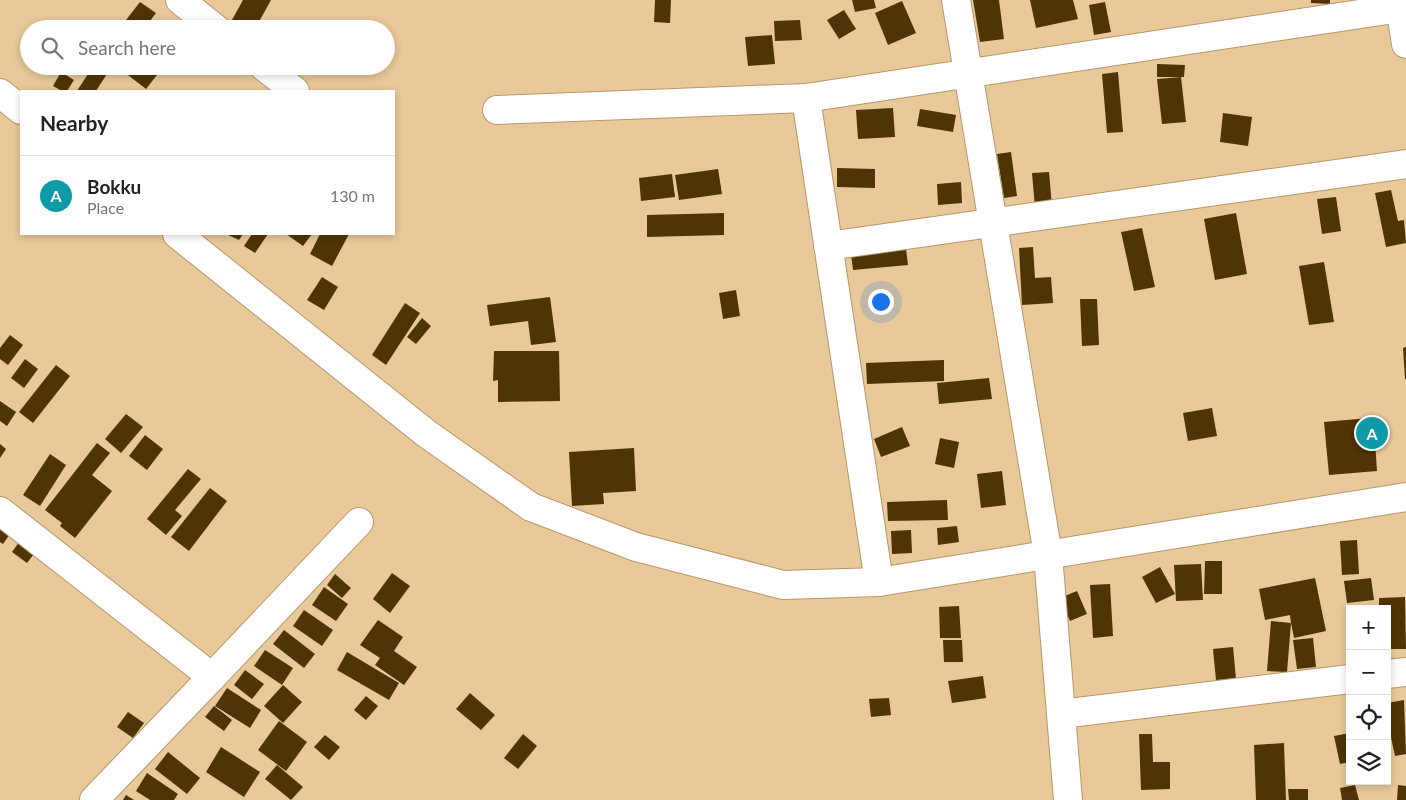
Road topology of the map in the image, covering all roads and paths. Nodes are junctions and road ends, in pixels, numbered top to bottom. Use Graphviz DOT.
graph roads {
  1 [pos="180,0"];
  2 [pos="956,0"];
  3 [pos="1402,5"];
  4 [pos="205,20"];
  5 [pos="1406,44"];
  6 [pos="967,73"];
  7 [pos="274,75"];
  8 [pos="293,90"];
  9 [pos="0,93"];
  10 [pos="806,98"];
  11 [pos="20,109"];
  12 [pos="497,110"];
  13 [pos="1406,164"];
  14 [pos="992,222"];
  15 [pos="178,235"];
  16 [pos="828,246"];
  17 [pos="1406,497"];
  18 [pos="0,511"];
  19 [pos="359,522"];
  20 [pos="1048,555"];
  21 [pos="879,582"];
  22 [pos="1406,672"];
  23 [pos="1391,674"];
  24 [pos="212,677"];
  25 [pos="1346,678"];
  26 [pos="1061,714"];
  27 [pos="94,800"];
  28 [pos="1068,800"];
  1 -- 4 [label="street"];
  2 -- 6 [label="street"];
  3 -- 5 [label="street"];
  3 -- 6 [label="street"];
  6 -- 10 [label="street"];
  6 -- 14 [label="street"];
  7 -- 8 [label="street"];
  9 -- 11 [label="street"];
  10 -- 12 [label="street"];
  10 -- 16 [label="street"];
  13 -- 14 [label="street"];
  14 -- 16 [label="street"];
  14 -- 20 [label="street"];
  15 -- 21 [label="street"];
  16 -- 21 [label="street"];
  17 -- 20 [label="street"];
  18 -- 24 [label="street"];
  19 -- 24 [label="street"];
  20 -- 21 [label="street"];
  20 -- 26 [label="street"];
  22 -- 23 [label="street"];
  24 -- 27 [label="street"];
  25 -- 26 [label="street"];
  26 -- 28 [label="street"];
}
